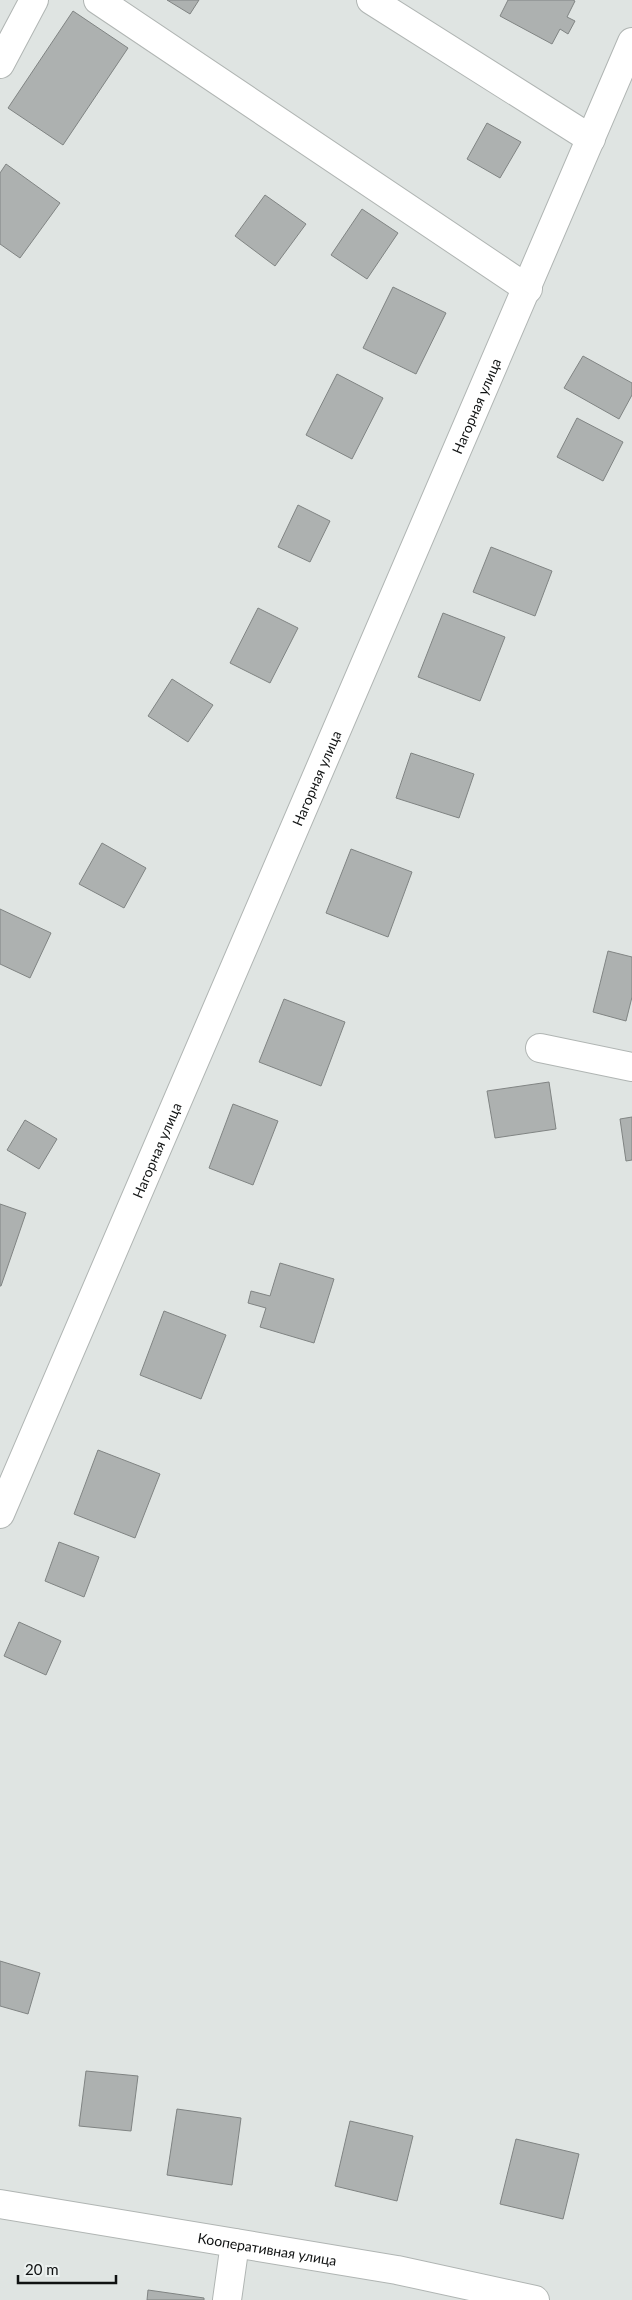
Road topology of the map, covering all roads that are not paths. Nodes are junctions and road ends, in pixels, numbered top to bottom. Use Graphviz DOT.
graph roads {
  1 [pos="34,0"];
  2 [pos="98,0"];
  3 [pos="371,0"];
  4 [pos="632,42"];
  5 [pos="0,64"];
  6 [pos="591,139"];
  7 [pos="528,289"];
  8 [pos="540,1048"];
  9 [pos="632,1067"];
  10 [pos="0,1514"];
  11 [pos="0,2204"];
  12 [pos="235,2244"];
  13 [pos="227,2300"];
  14 [pos="535,2300"];
  1 -- 5 [label="street"];
  2 -- 7 [label="street"];
  3 -- 6 [label="street"];
  4 -- 6 [label="street, Нагорная улица"];
  6 -- 7 [label="street, Нагорная улица"];
  7 -- 10 [label="street, Нагорная улица"];
  8 -- 9 [label="street"];
  11 -- 12 [label="street, Кооперативная улица"];
  12 -- 13 [label="street"];
  12 -- 14 [label="street, Кооперативная улица"];
}
